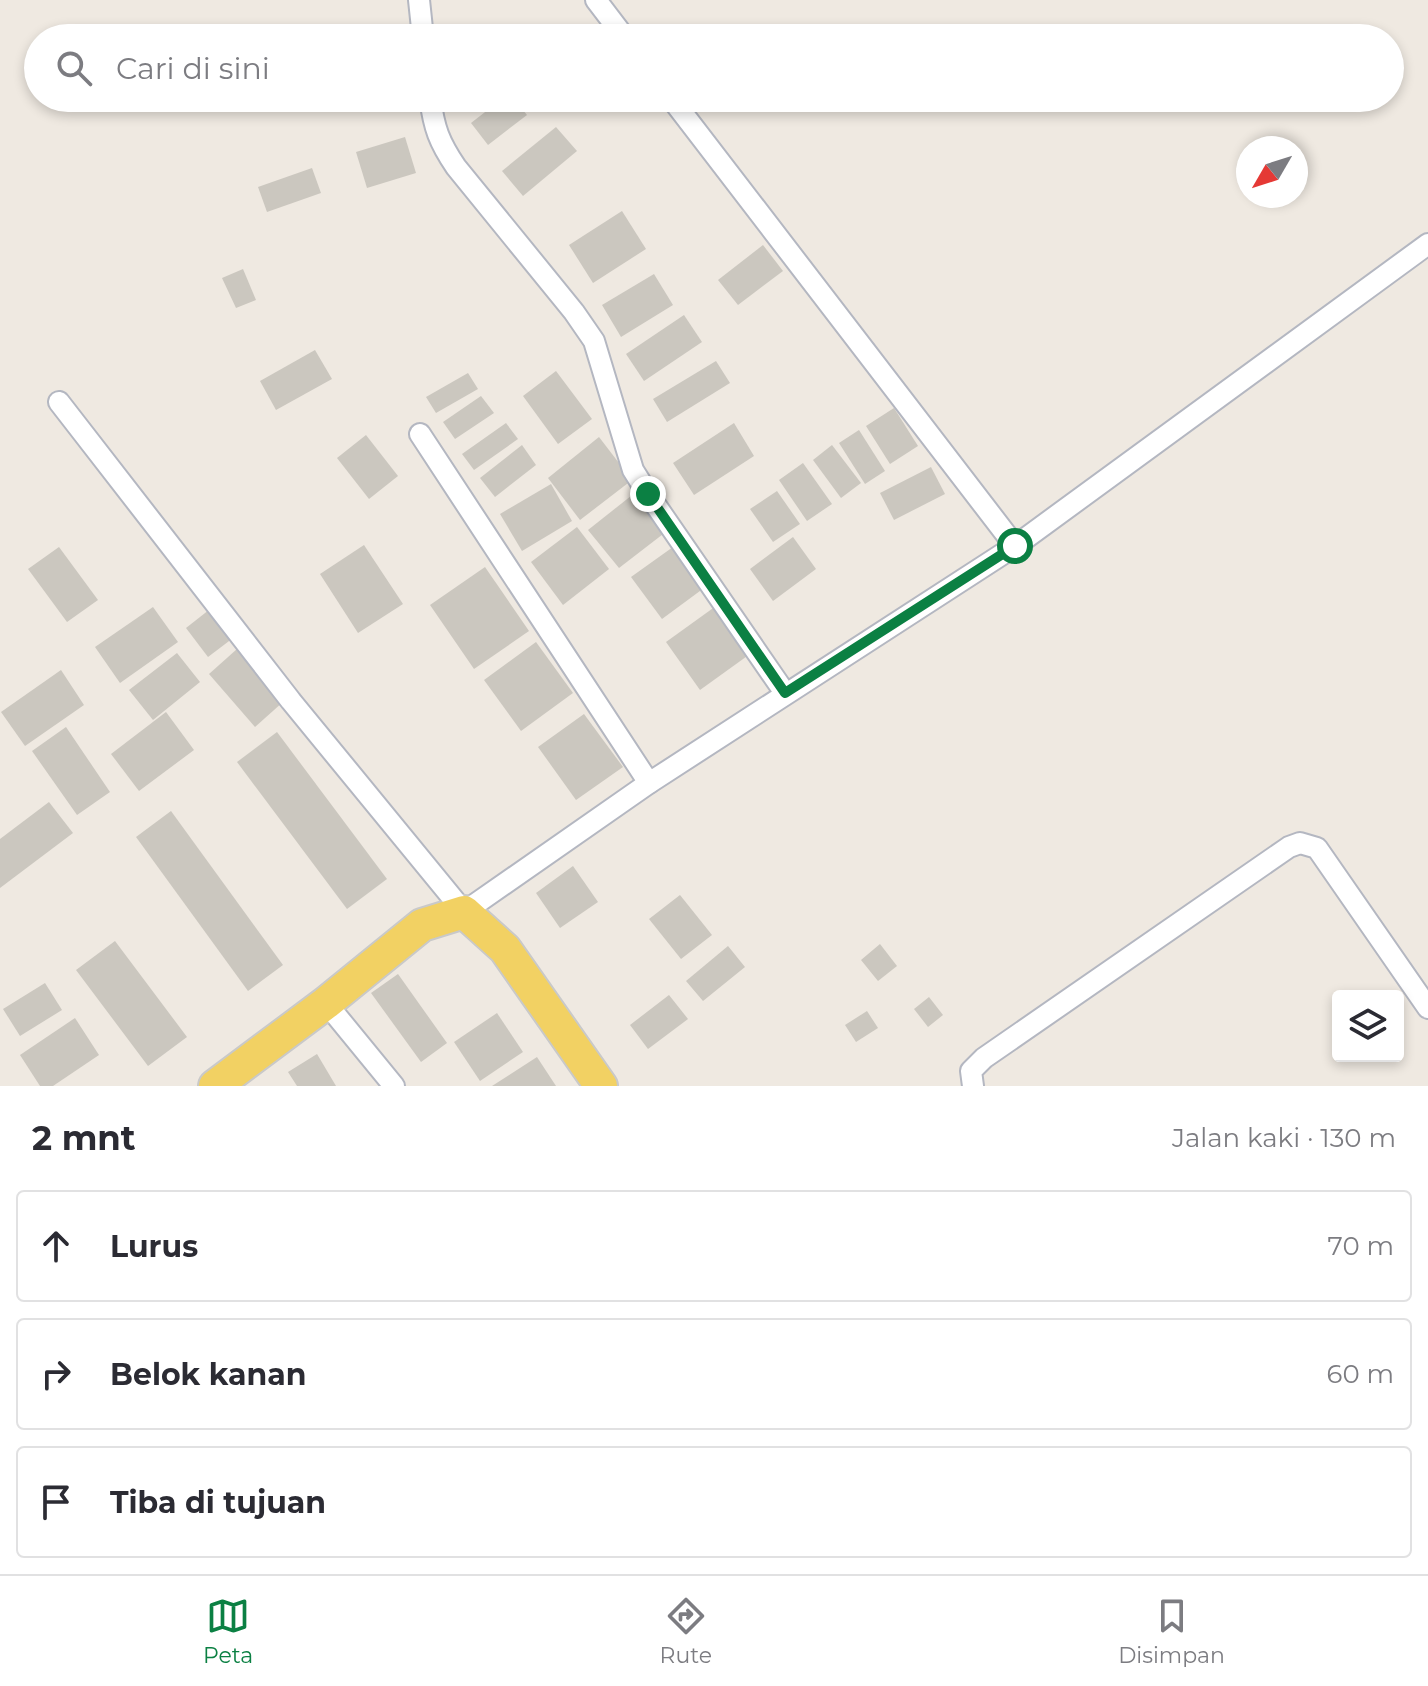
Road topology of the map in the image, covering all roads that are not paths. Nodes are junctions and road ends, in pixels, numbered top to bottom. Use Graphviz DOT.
graph roads {
  1 [pos="419,0"];
  2 [pos="596,0"];
  3 [pos="422,24"];
  4 [pos="614,24"];
  5 [pos="432,112"];
  6 [pos="682,112"];
  7 [pos="1428,244"];
  8 [pos="59,402"];
  9 [pos="420,434"];
  10 [pos="1015,546"];
  11 [pos="785,693"];
  12 [pos="649,783"];
  13 [pos="464,912"];
  14 [pos="326,1003"];
  15 [pos="1428,1008"];
  16 [pos="215,1086"];
  17 [pos="394,1086"];
  18 [pos="601,1086"];
  19 [pos="973,1086"];
  1 -- 3 [label="street"];
  2 -- 4 [label="street"];
  5 -- 11 [label="street"];
  6 -- 10 [label="street"];
  7 -- 10 [label="street"];
  8 -- 13 [label="street"];
  9 -- 12 [label="street"];
  10 -- 11 [label="street"];
  11 -- 12 [label="street"];
  12 -- 13 [label="street"];
  13 -- 14 [label="main road"];
  13 -- 18 [label="main road"];
  14 -- 16 [label="main road"];
  14 -- 17 [label="street"];
  15 -- 19 [label="street"];
}
